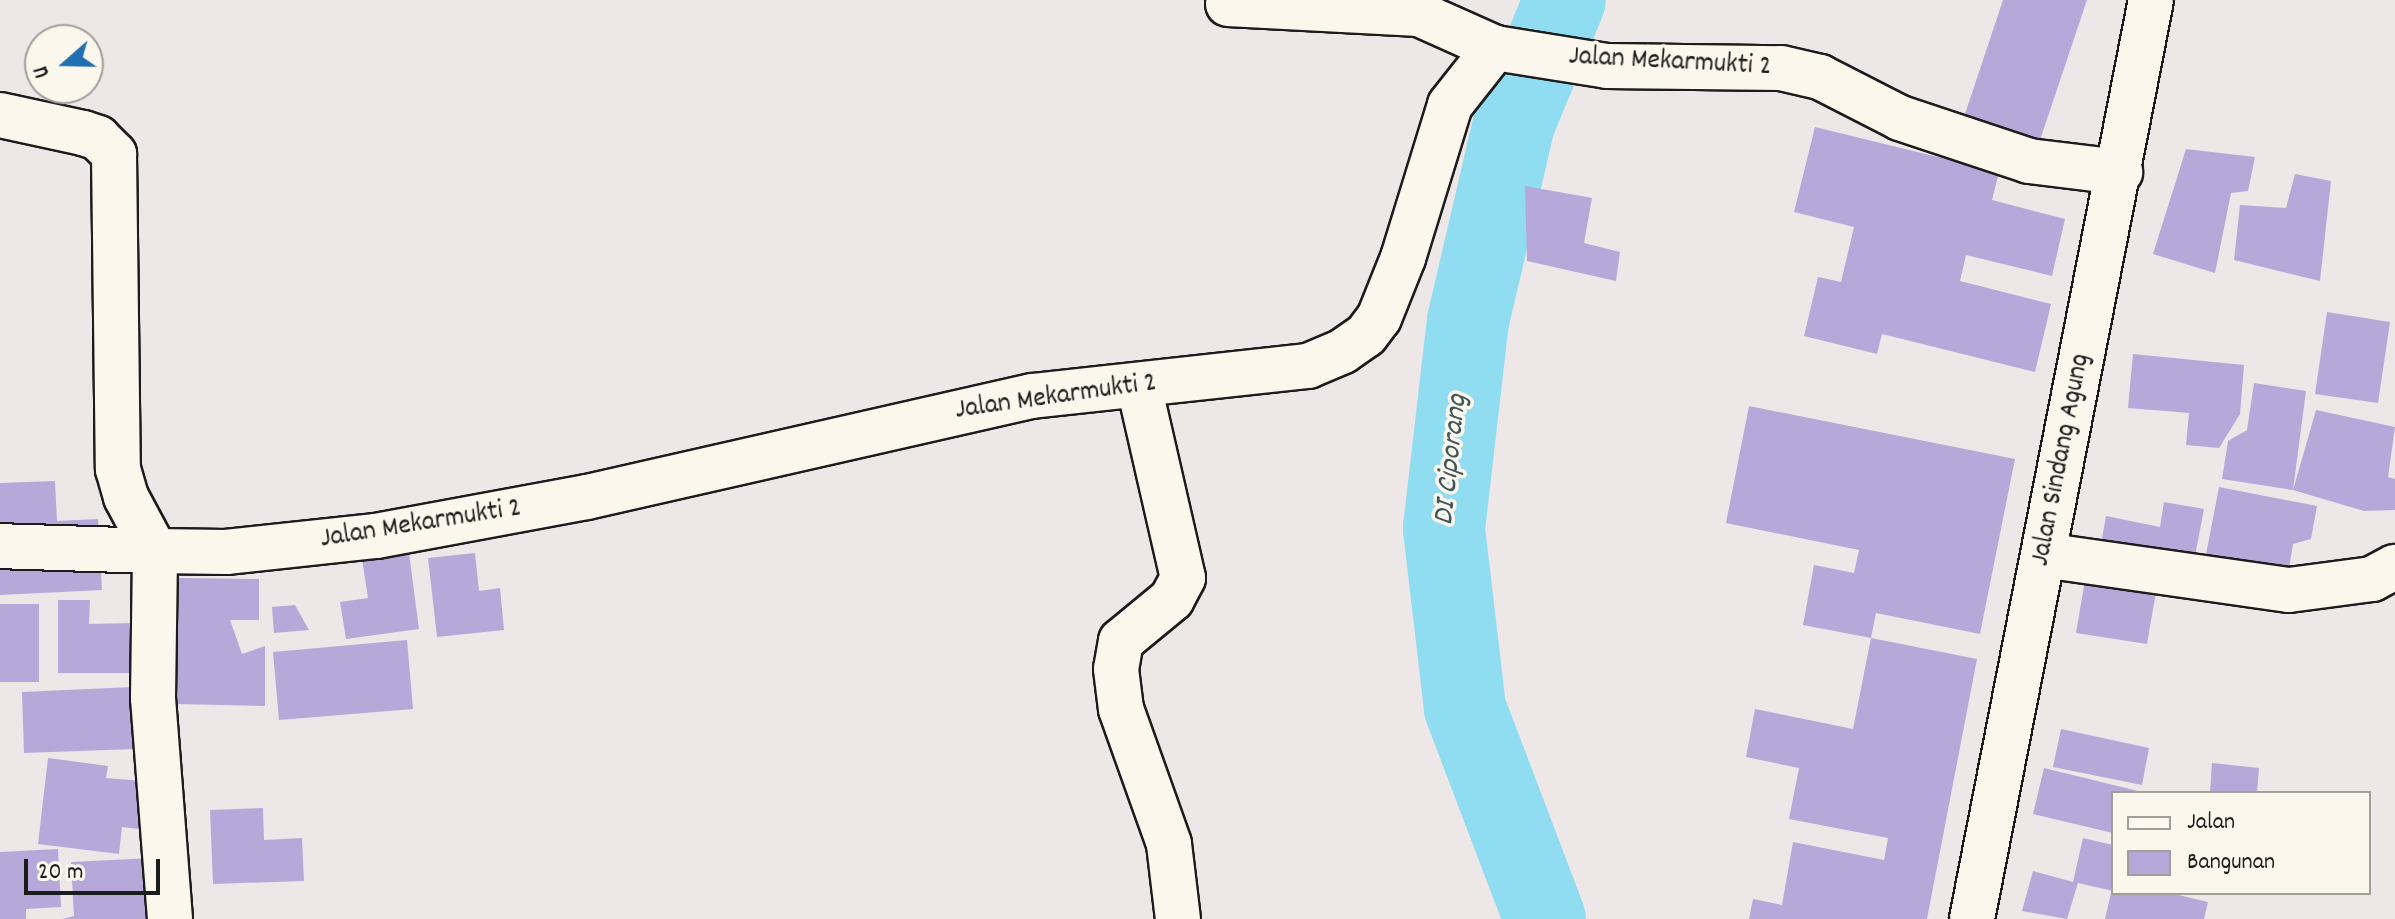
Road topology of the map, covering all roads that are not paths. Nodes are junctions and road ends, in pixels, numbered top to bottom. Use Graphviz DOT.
graph roads {
  1 [pos="2151,0"];
  2 [pos="1228,4"];
  3 [pos="1495,48"];
  4 [pos="0,115"];
  5 [pos="2120,172"];
  6 [pos="1139,386"];
  7 [pos="0,546"];
  8 [pos="155,551"];
  9 [pos="2043,555"];
  10 [pos="2395,567"];
  11 [pos="170,919"];
  12 [pos="1178,919"];
  13 [pos="1972,919"];
  1 -- 5 [label="street, Jalan Sindang Agung"];
  2 -- 3 [label="street"];
  3 -- 5 [label="street, Jalan Mekarmukti 2"];
  3 -- 6 [label="street, Jalan Mekarmukti 2"];
  4 -- 8 [label="street"];
  5 -- 9 [label="street, Jalan Sindang Agung"];
  6 -- 8 [label="street, Jalan Mekarmukti 2"];
  6 -- 12 [label="street"];
  7 -- 8 [label="street, Jalan Mekarmukti 2"];
  8 -- 11 [label="street"];
  9 -- 10 [label="street"];
  9 -- 13 [label="street, Jalan Sindang Agung"];
}
